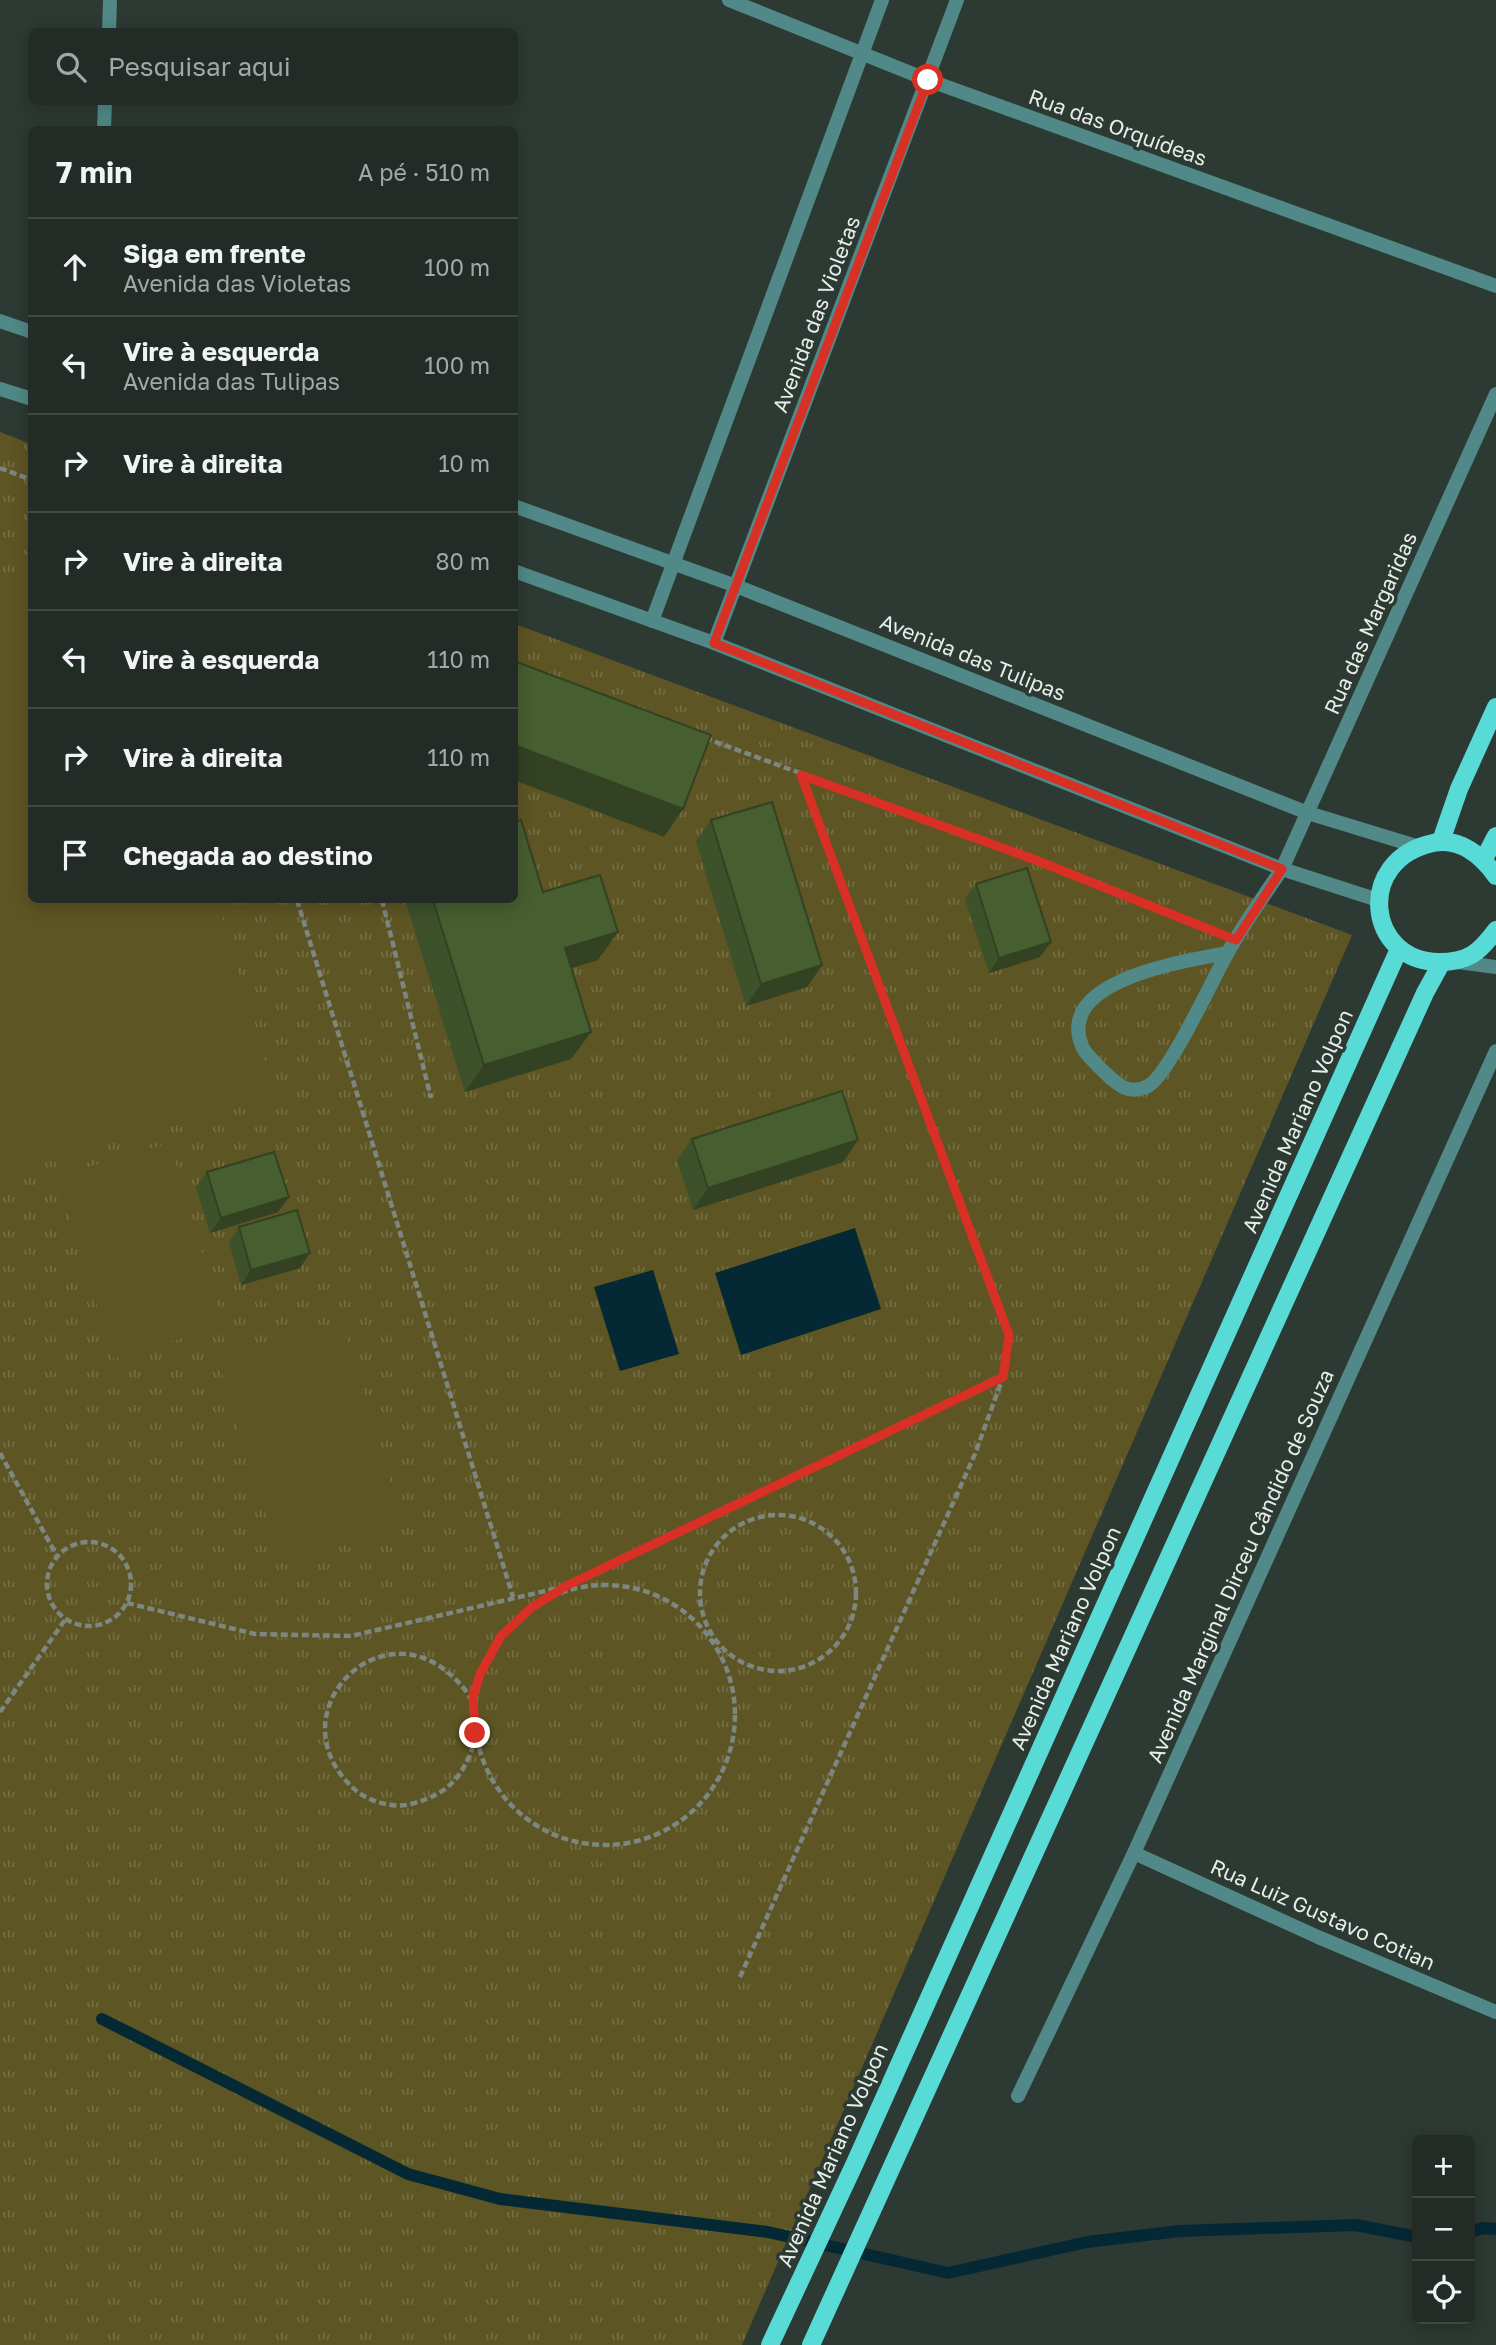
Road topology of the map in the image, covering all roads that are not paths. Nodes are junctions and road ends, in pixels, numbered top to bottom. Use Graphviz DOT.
graph roads {
  1 [pos="110,0"];
  2 [pos="729,0"];
  3 [pos="882,0"];
  4 [pos="957,0"];
  5 [pos="109,28"];
  6 [pos="862,55"];
  7 [pos="928,80"];
  8 [pos="105,105"];
  9 [pos="104,126"];
  10 [pos="1496,286"];
  11 [pos="0,321"];
  12 [pos="28,331"];
  13 [pos="0,389"];
  14 [pos="1496,394"];
  15 [pos="28,398"];
  16 [pos="518,507"];
  17 [pos="674,562"];
  18 [pos="518,572"];
  19 [pos="736,586"];
  20 [pos="652,621"];
  21 [pos="714,643"];
  22 [pos="1496,707"];
  23 [pos="1308,813"];
  24 [pos="1496,836"];
  25 [pos="1441,841"];
  26 [pos="1416,846"];
  27 [pos="1484,859"];
  28 [pos="1282,869"];
  29 [pos="1496,876"];
  30 [pos="1378,900"];
  31 [pos="1496,930"];
  32 [pos="1399,949"];
  33 [pos="1227,953"];
  34 [pos="1450,962"];
  35 [pos="1496,967"];
  36 [pos="1496,1051"];
  37 [pos="1134,1853"];
  38 [pos="1496,2012"];
  39 [pos="1018,2096"];
  40 [pos="770,2345"];
  41 [pos="811,2345"];
  1 -- 5 [label="street"];
  2 -- 6 [label="street, Rua das Orquídeas"];
  3 -- 6 [label="street"];
  4 -- 7 [label="street, Avenida das Violetas"];
  6 -- 7 [label="street, Rua das Orquídeas"];
  6 -- 17 [label="street"];
  7 -- 10 [label="street, Rua das Orquídeas"];
  7 -- 19 [label="street, Avenida das Violetas"];
  8 -- 9 [label="street"];
  11 -- 12 [label="street"];
  13 -- 15 [label="street"];
  14 -- 23 [label="street, Rua das Margaridas"];
  16 -- 17 [label="street, Avenida das Tulipas"];
  17 -- 19 [label="street, Avenida das Tulipas"];
  17 -- 20 [label="street"];
  18 -- 20 [label="street"];
  19 -- 21 [label="street, Avenida das Violetas"];
  19 -- 23 [label="street, Avenida das Tulipas"];
  20 -- 21 [label="street"];
  21 -- 28 [label="street"];
  22 -- 25 [label="main road"];
  23 -- 26 [label="street, Avenida das Tulipas"];
  23 -- 28 [label="street, Rua das Margaridas"];
  24 -- 27 [label="main road"];
  25 -- 26 [label="main road"];
  25 -- 27 [label="main road"];
  26 -- 30 [label="main road"];
  27 -- 29 [label="main road"];
  28 -- 30 [label="street"];
  28 -- 33 [label="street, Rua das Margaridas"];
  30 -- 32 [label="main road"];
  31 -- 34 [label="main road"];
  32 -- 34 [label="main road"];
  32 -- 40 [label="main road, Avenida Mariano Volpon"];
  33 -- 33 [label="street, Rua das Margaridas"];
  34 -- 35 [label="street"];
  34 -- 41 [label="main road"];
  36 -- 37 [label="street, Avenida Marginal Dirceu Cândido de Souza"];
  37 -- 38 [label="street, Rua Luiz Gustavo Cotian"];
  37 -- 39 [label="street, Avenida Marginal Dirceu Cândido de Souza"];
}
